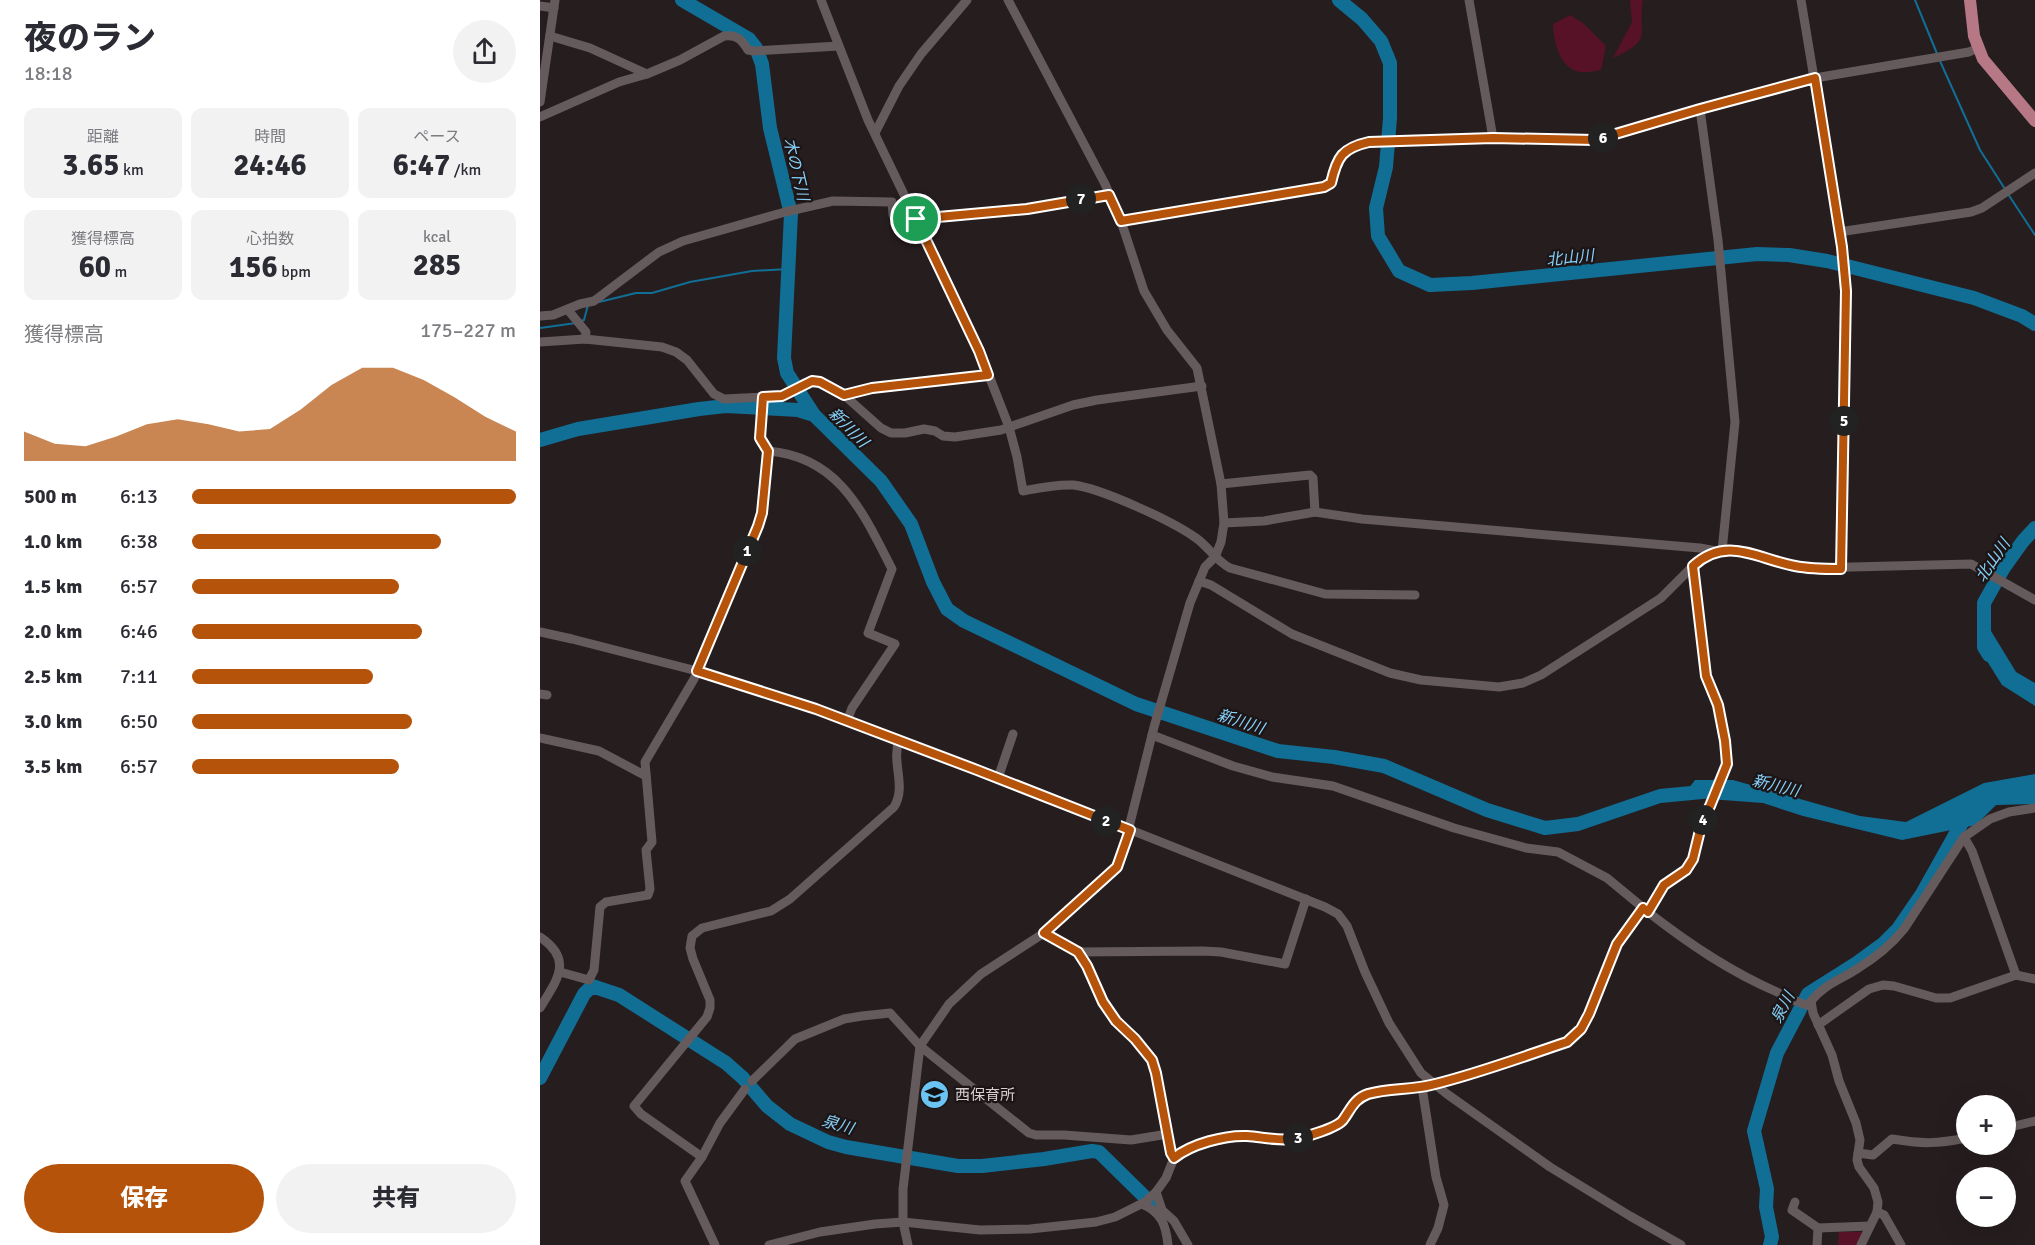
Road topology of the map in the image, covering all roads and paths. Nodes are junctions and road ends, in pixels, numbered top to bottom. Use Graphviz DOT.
graph roads {
  1 [pos="821,0"];
  2 [pos="967,0"];
  3 [pos="1008,0"];
  4 [pos="1469,0"];
  5 [pos="1801,0"];
  6 [pos="1970,0"];
  7 [pos="555,4"];
  8 [pos="540,6"];
  9 [pos="550,36"];
  10 [pos="839,46"];
  11 [pos="1978,48"];
  12 [pos="647,74"];
  13 [pos="1815,78"];
  14 [pos="540,102"];
  15 [pos="1700,109"];
  16 [pos="540,117"];
  17 [pos="2035,121"];
  18 [pos="874,134"];
  19 [pos="1493,138"];
  20 [pos="2035,173"];
  21 [pos="1109,195"];
  22 [pos="916,219"];
  23 [pos="1121,221"];
  24 [pos="1839,232"];
  25 [pos="568,310"];
  26 [pos="540,316"];
  27 [pos="585,339"];
  28 [pos="540,342"];
  29 [pos="988,375"];
  30 [pos="1202,386"];
  31 [pos="844,395"];
  32 [pos="763,399"];
  33 [pos="1009,427"];
  34 [pos="768,451"];
  35 [pos="1221,484"];
  36 [pos="1315,512"];
  37 [pos="1224,523"];
  38 [pos="1719,551"];
  39 [pos="1215,556"];
  40 [pos="1693,566"];
  41 [pos="1841,569"];
  42 [pos="1199,581"];
  43 [pos="1414,595"];
  44 [pos="2035,600"];
  45 [pos="540,632"];
  46 [pos="697,671"];
  47 [pos="847,721"];
  48 [pos="1153,731"];
  49 [pos="1013,734"];
  50 [pos="540,738"];
  51 [pos="898,740"];
  52 [pos="646,776"];
  53 [pos="998,778"];
  54 [pos="2035,808"];
  55 [pos="1130,830"];
  56 [pos="1964,837"];
  57 [pos="1306,899"];
  58 [pos="1646,910"];
  59 [pos="1044,933"];
  60 [pos="540,937"];
  61 [pos="1078,952"];
  62 [pos="561,972"];
  63 [pos="2016,975"];
  64 [pos="2035,979"];
  65 [pos="1806,1004"];
  66 [pos="540,1008"];
  67 [pos="1818,1024"];
  68 [pos="920,1046"];
  69 [pos="1434,1084"];
  70 [pos="1422,1087"];
  71 [pos="2035,1121"];
  72 [pos="2016,1126"];
  73 [pos="1168,1134"];
  74 [pos="1956,1140"];
  75 [pos="1858,1153"];
  76 [pos="702,1157"];
  77 [pos="1174,1158"];
  78 [pos="1148,1199"];
  79 [pos="1796,1202"];
  80 [pos="1877,1212"];
  81 [pos="903,1222"];
  82 [pos="1870,1226"];
  83 [pos="1818,1228"];
  84 [pos="715,1245"];
  85 [pos="769,1245"];
  86 [pos="908,1245"];
  87 [pos="1168,1245"];
  88 [pos="1188,1245"];
  89 [pos="1430,1245"];
  90 [pos="1681,1245"];
  91 [pos="1817,1245"];
  92 [pos="1861,1245"];
  93 [pos="1901,1245"];
  1 -- 10 [label="street"];
  2 -- 18 [label="street"];
  3 -- 21 [label="street"];
  4 -- 19 [label="street"];
  5 -- 13 [label="street"];
  6 -- 11 [label="main road"];
  7 -- 8 [label="street"];
  7 -- 9 [label="street"];
  9 -- 12 [label="street"];
  9 -- 14 [label="street"];
  10 -- 12 [label="street"];
  10 -- 18 [label="street"];
  11 -- 13 [label="street"];
  11 -- 17 [label="main road"];
  12 -- 16 [label="street"];
  13 -- 15 [label="street"];
  13 -- 24 [label="street"];
  15 -- 19 [label="street"];
  15 -- 38 [label="street"];
  18 -- 22 [label="street"];
  19 -- 23 [label="street"];
  20 -- 24 [label="street"];
  21 -- 22 [label="street"];
  21 -- 23 [label="street"];
  22 -- 25 [label="street"];
  22 -- 29 [label="street"];
  23 -- 30 [label="street"];
  24 -- 41 [label="street"];
  25 -- 26 [label="street"];
  25 -- 27 [label="street"];
  27 -- 28 [label="street"];
  27 -- 32 [label="street"];
  29 -- 31 [label="street"];
  29 -- 33 [label="street"];
  30 -- 33 [label="street"];
  30 -- 35 [label="street"];
  31 -- 32 [label="street"];
  31 -- 33 [label="street"];
  32 -- 34 [label="street"];
  33 -- 39 [label="street"];
  34 -- 46 [label="street"];
  34 -- 47 [label="street"];
  35 -- 36 [label="street"];
  35 -- 37 [label="street"];
  36 -- 37 [label="street"];
  36 -- 38 [label="street"];
  37 -- 39 [label="street"];
  38 -- 40 [label="street"];
  38 -- 41 [label="street"];
  39 -- 42 [label="street"];
  39 -- 43 [label="street"];
  40 -- 42 [label="street"];
  40 -- 58 [label="street"];
  41 -- 44 [label="street"];
  42 -- 48 [label="street"];
  45 -- 46 [label="street"];
  46 -- 47 [label="street"];
  46 -- 52 [label="street"];
  47 -- 51 [label="street"];
  48 -- 55 [label="street"];
  48 -- 58 [label="street"];
  49 -- 53 [label="street"];
  50 -- 52 [label="street"];
  51 -- 53 [label="street"];
  51 -- 76 [label="street"];
  52 -- 62 [label="street"];
  53 -- 55 [label="street"];
  54 -- 56 [label="street"];
  55 -- 57 [label="street"];
  55 -- 59 [label="street"];
  56 -- 63 [label="street"];
  56 -- 65 [label="street"];
  57 -- 61 [label="street"];
  57 -- 69 [label="street"];
  58 -- 65 [label="street"];
  58 -- 69 [label="street"];
  59 -- 61 [label="street"];
  59 -- 68 [label="street"];
  60 -- 62 [label="street"];
  61 -- 73 [label="street"];
  62 -- 66 [label="street"];
  63 -- 64 [label="street"];
  63 -- 67 [label="street"];
  65 -- 67 [label="street"];
  67 -- 75 [label="street"];
  68 -- 73 [label="street"];
  68 -- 76 [label="street"];
  68 -- 81 [label="street"];
  69 -- 70 [label="street"];
  69 -- 90 [label="street"];
  70 -- 77 [label="street"];
  70 -- 89 [label="street"];
  71 -- 72 [label="street"];
  73 -- 77 [label="street"];
  74 -- 75 [label="street"];
  75 -- 80 [label="street"];
  76 -- 84 [label="street"];
  77 -- 78 [label="street"];
  78 -- 81 [label="street"];
  78 -- 87 [label="street"];
  78 -- 88 [label="street"];
  79 -- 83 [label="street"];
  80 -- 82 [label="street"];
  80 -- 93 [label="street"];
  81 -- 85 [label="street"];
  81 -- 86 [label="street"];
  82 -- 83 [label="street"];
  82 -- 92 [label="street"];
  83 -- 91 [label="street"];
}
